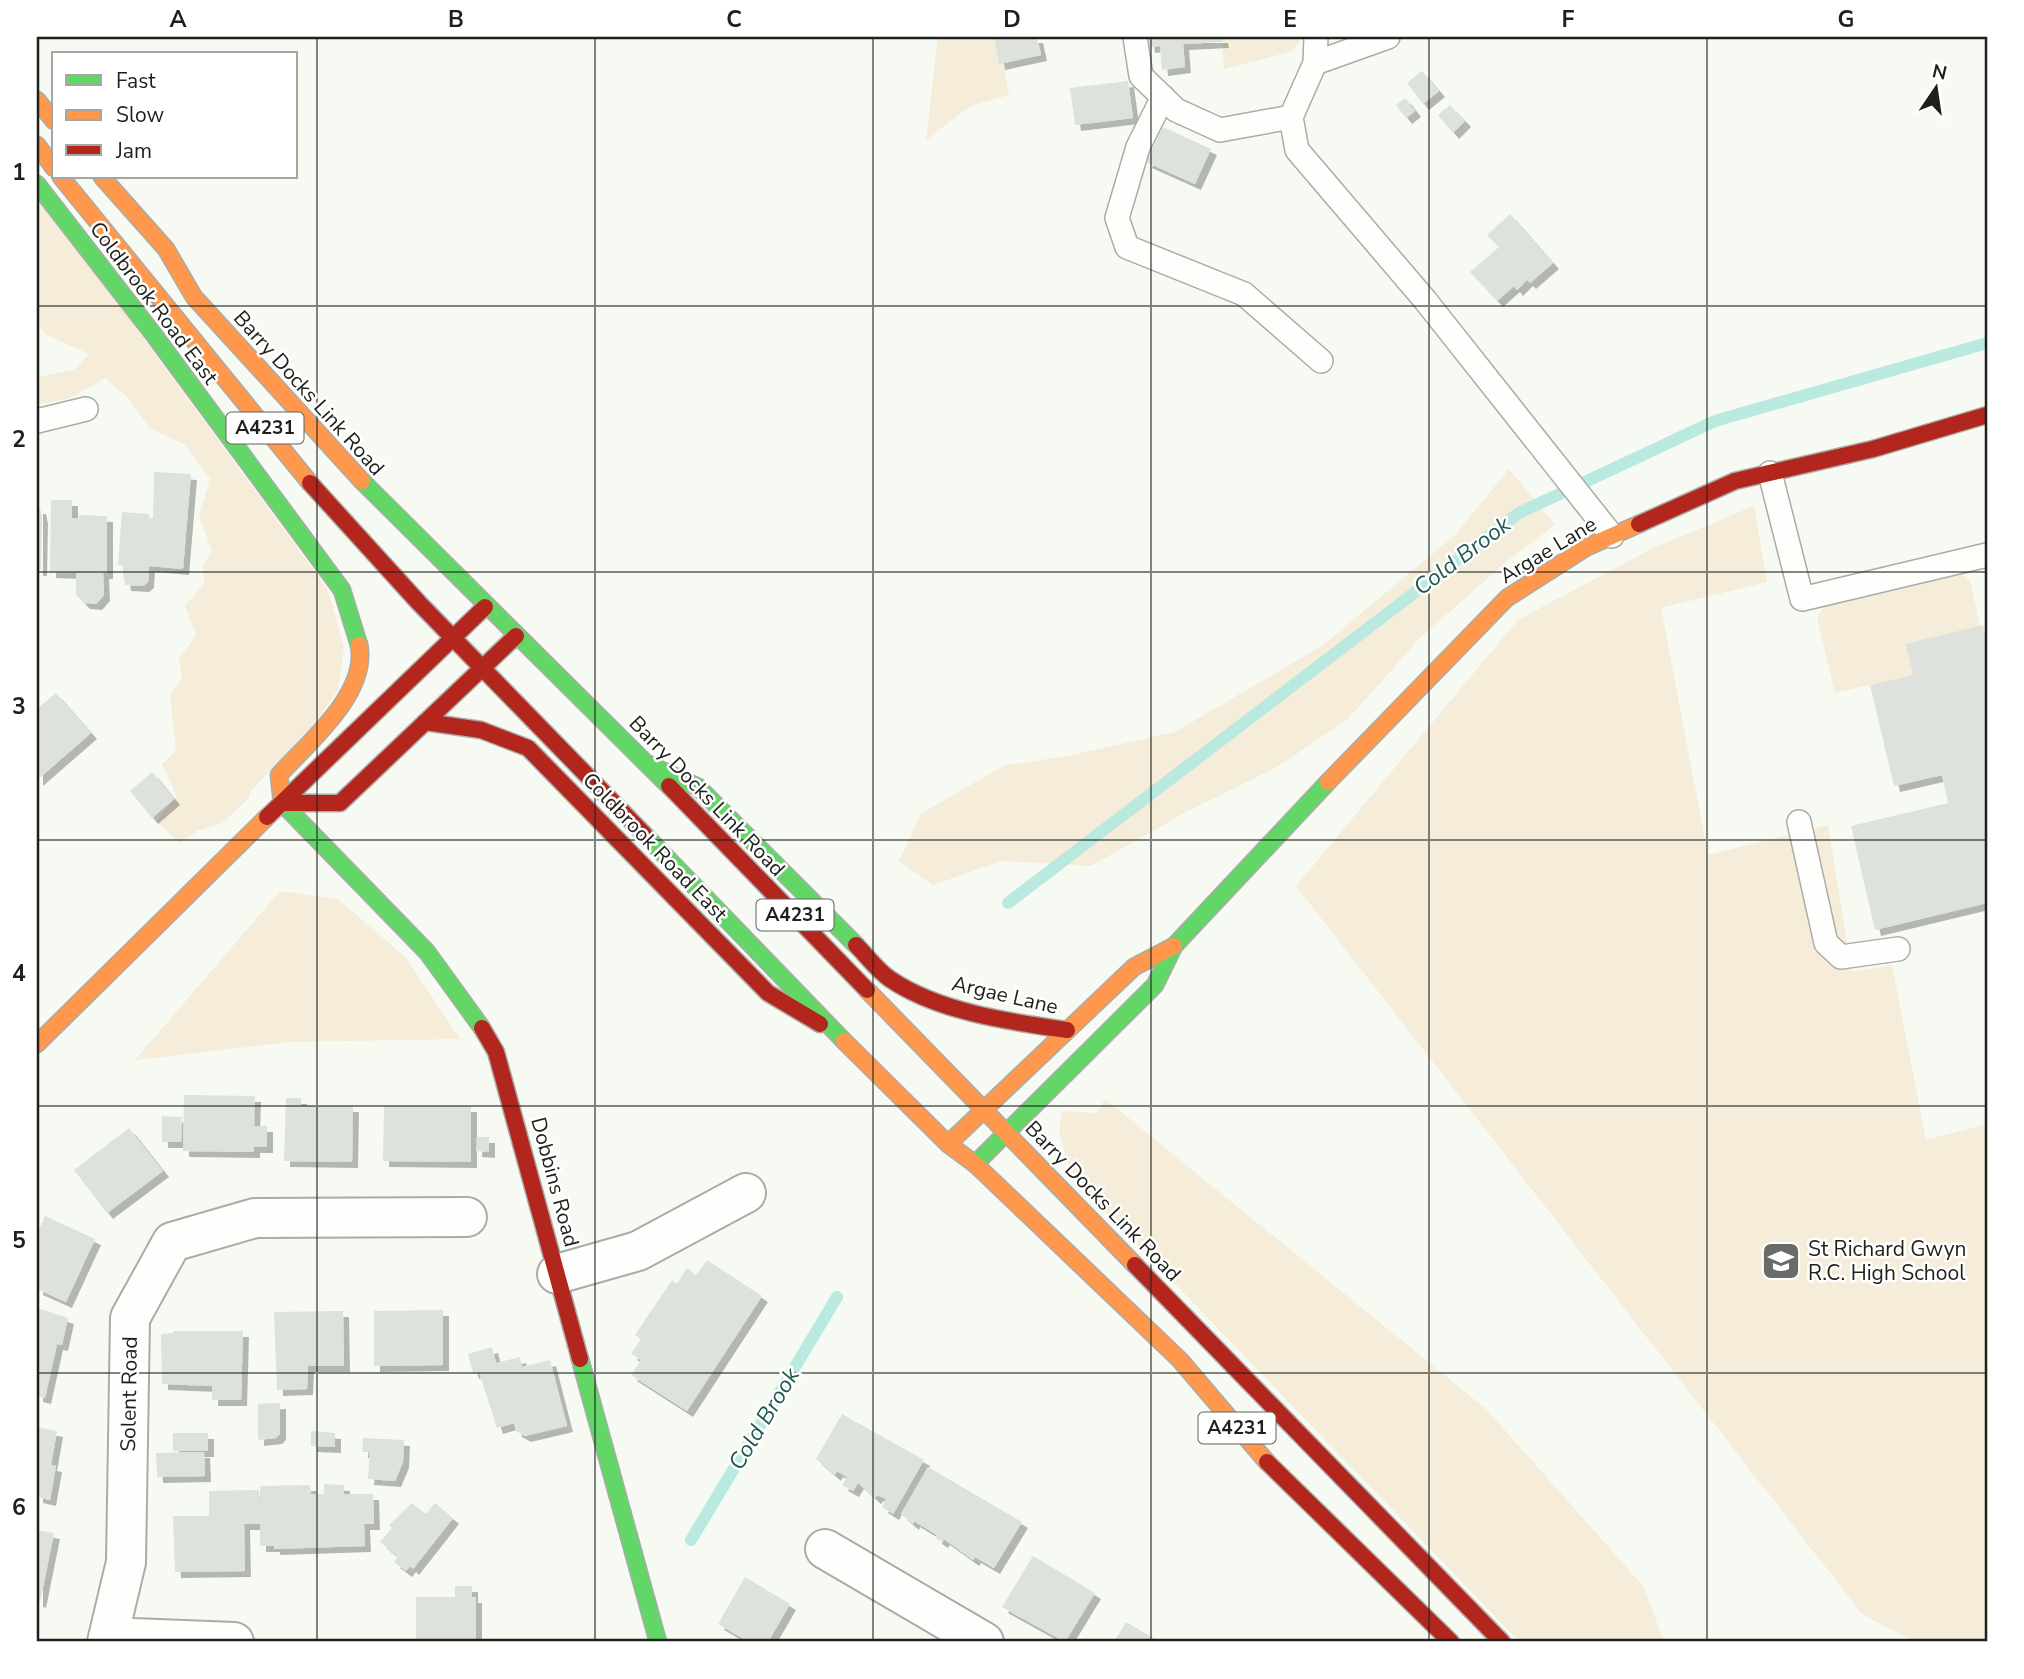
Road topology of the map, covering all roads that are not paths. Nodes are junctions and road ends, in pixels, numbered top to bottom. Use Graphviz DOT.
graph roads {
  1 [pos="1135,37"];
  2 [pos="1316,37"];
  3 [pos="1388,37"];
  4 [pos="1315,63"];
  5 [pos="1163,97"];
  6 [pos="37,100"];
  7 [pos="1291,117"];
  8 [pos="52,119"];
  9 [pos="37,145"];
  10 [pos="52,165"];
  11 [pos="62,178"];
  12 [pos="103,178"];
  13 [pos="37,184"];
  14 [pos="1321,361"];
  15 [pos="86,409"];
  16 [pos="1987,415"];
  17 [pos="37,421"];
  18 [pos="1770,473"];
  19 [pos="1612,536"];
  20 [pos="1987,555"];
  21 [pos="485,607"];
  22 [pos="516,636"];
  23 [pos="453,638"];
  24 [pos="482,667"];
  25 [pos="425,722"];
  26 [pos="646,764"];
  27 [pos="282,803"];
  28 [pos="1799,822"];
  29 [pos="1174,946"];
  30 [pos="1898,949"];
  31 [pos="1067,1030"];
  32 [pos="840,1036"];
  33 [pos="37,1044"];
  34 [pos="985,1109"];
  35 [pos="1007,1133"];
  36 [pos="948,1144"];
  37 [pos="975,1164"];
  38 [pos="746,1193"];
  39 [pos="467,1217"];
  40 [pos="557,1274"];
  41 [pos="825,1549"];
  42 [pos="108,1640"];
  43 [pos="234,1642"];
  44 [pos="658,1642"];
  45 [pos="984,1642"];
  46 [pos="1451,1642"];
  47 [pos="1502,1642"];
  1 -- 5 [label="lane"];
  2 -- 4 [label="lane"];
  3 -- 4 [label="lane"];
  4 -- 7 [label="lane"];
  5 -- 7 [label="lane"];
  5 -- 14 [label="lane"];
  6 -- 8 [label="street"];
  7 -- 19 [label="lane"];
  9 -- 10 [label="street"];
  11 -- 23 [label="street, A4231"];
  12 -- 21 [label="street, Barry Docks Link Road / A4231"];
  13 -- 27 [label="street, Coldbrook Road East"];
  15 -- 17 [label="lane"];
  16 -- 18 [label="street, Argae Lane"];
  18 -- 19 [label="street, Argae Lane"];
  18 -- 20 [label="lane"];
  19 -- 29 [label="street, Argae Lane"];
  21 -- 22 [label="street, Barry Docks Link Road / A4231"];
  21 -- 23 [label="street"];
  22 -- 24 [label="street"];
  22 -- 26 [label="street, Barry Docks Link Road / A4231"];
  23 -- 24 [label="street, A4231"];
  23 -- 27 [label="street"];
  24 -- 25 [label="street"];
  24 -- 32 [label="street, A4231"];
  25 -- 27 [label="street"];
  25 -- 32 [label="street, Coldbrook Road East"];
  26 -- 31 [label="street, Argae Lane"];
  26 -- 34 [label="street, Barry Docks Link Road / A4231"];
  27 -- 33 [label="street"];
  27 -- 40 [label="street, Dobbins Road"];
  28 -- 30 [label="lane"];
  29 -- 31 [label="street, Argae Lane"];
  29 -- 35 [label="street, Argae Lane"];
  31 -- 34 [label="street, Argae Lane"];
  32 -- 36 [label="street, A4231"];
  34 -- 35 [label="street, Barry Docks Link Road / A4231"];
  34 -- 36 [label="street, Argae Lane"];
  35 -- 37 [label="street, Argae Lane"];
  35 -- 47 [label="street, Barry Docks Link Road / A4231"];
  36 -- 37 [label="street, A4231"];
  37 -- 46 [label="street, A4231"];
  38 -- 40 [label="street"];
  39 -- 42 [label="street, Solent Road"];
  40 -- 44 [label="street, Dobbins Road"];
  41 -- 45 [label="street"];
  42 -- 43 [label="street"];
}
